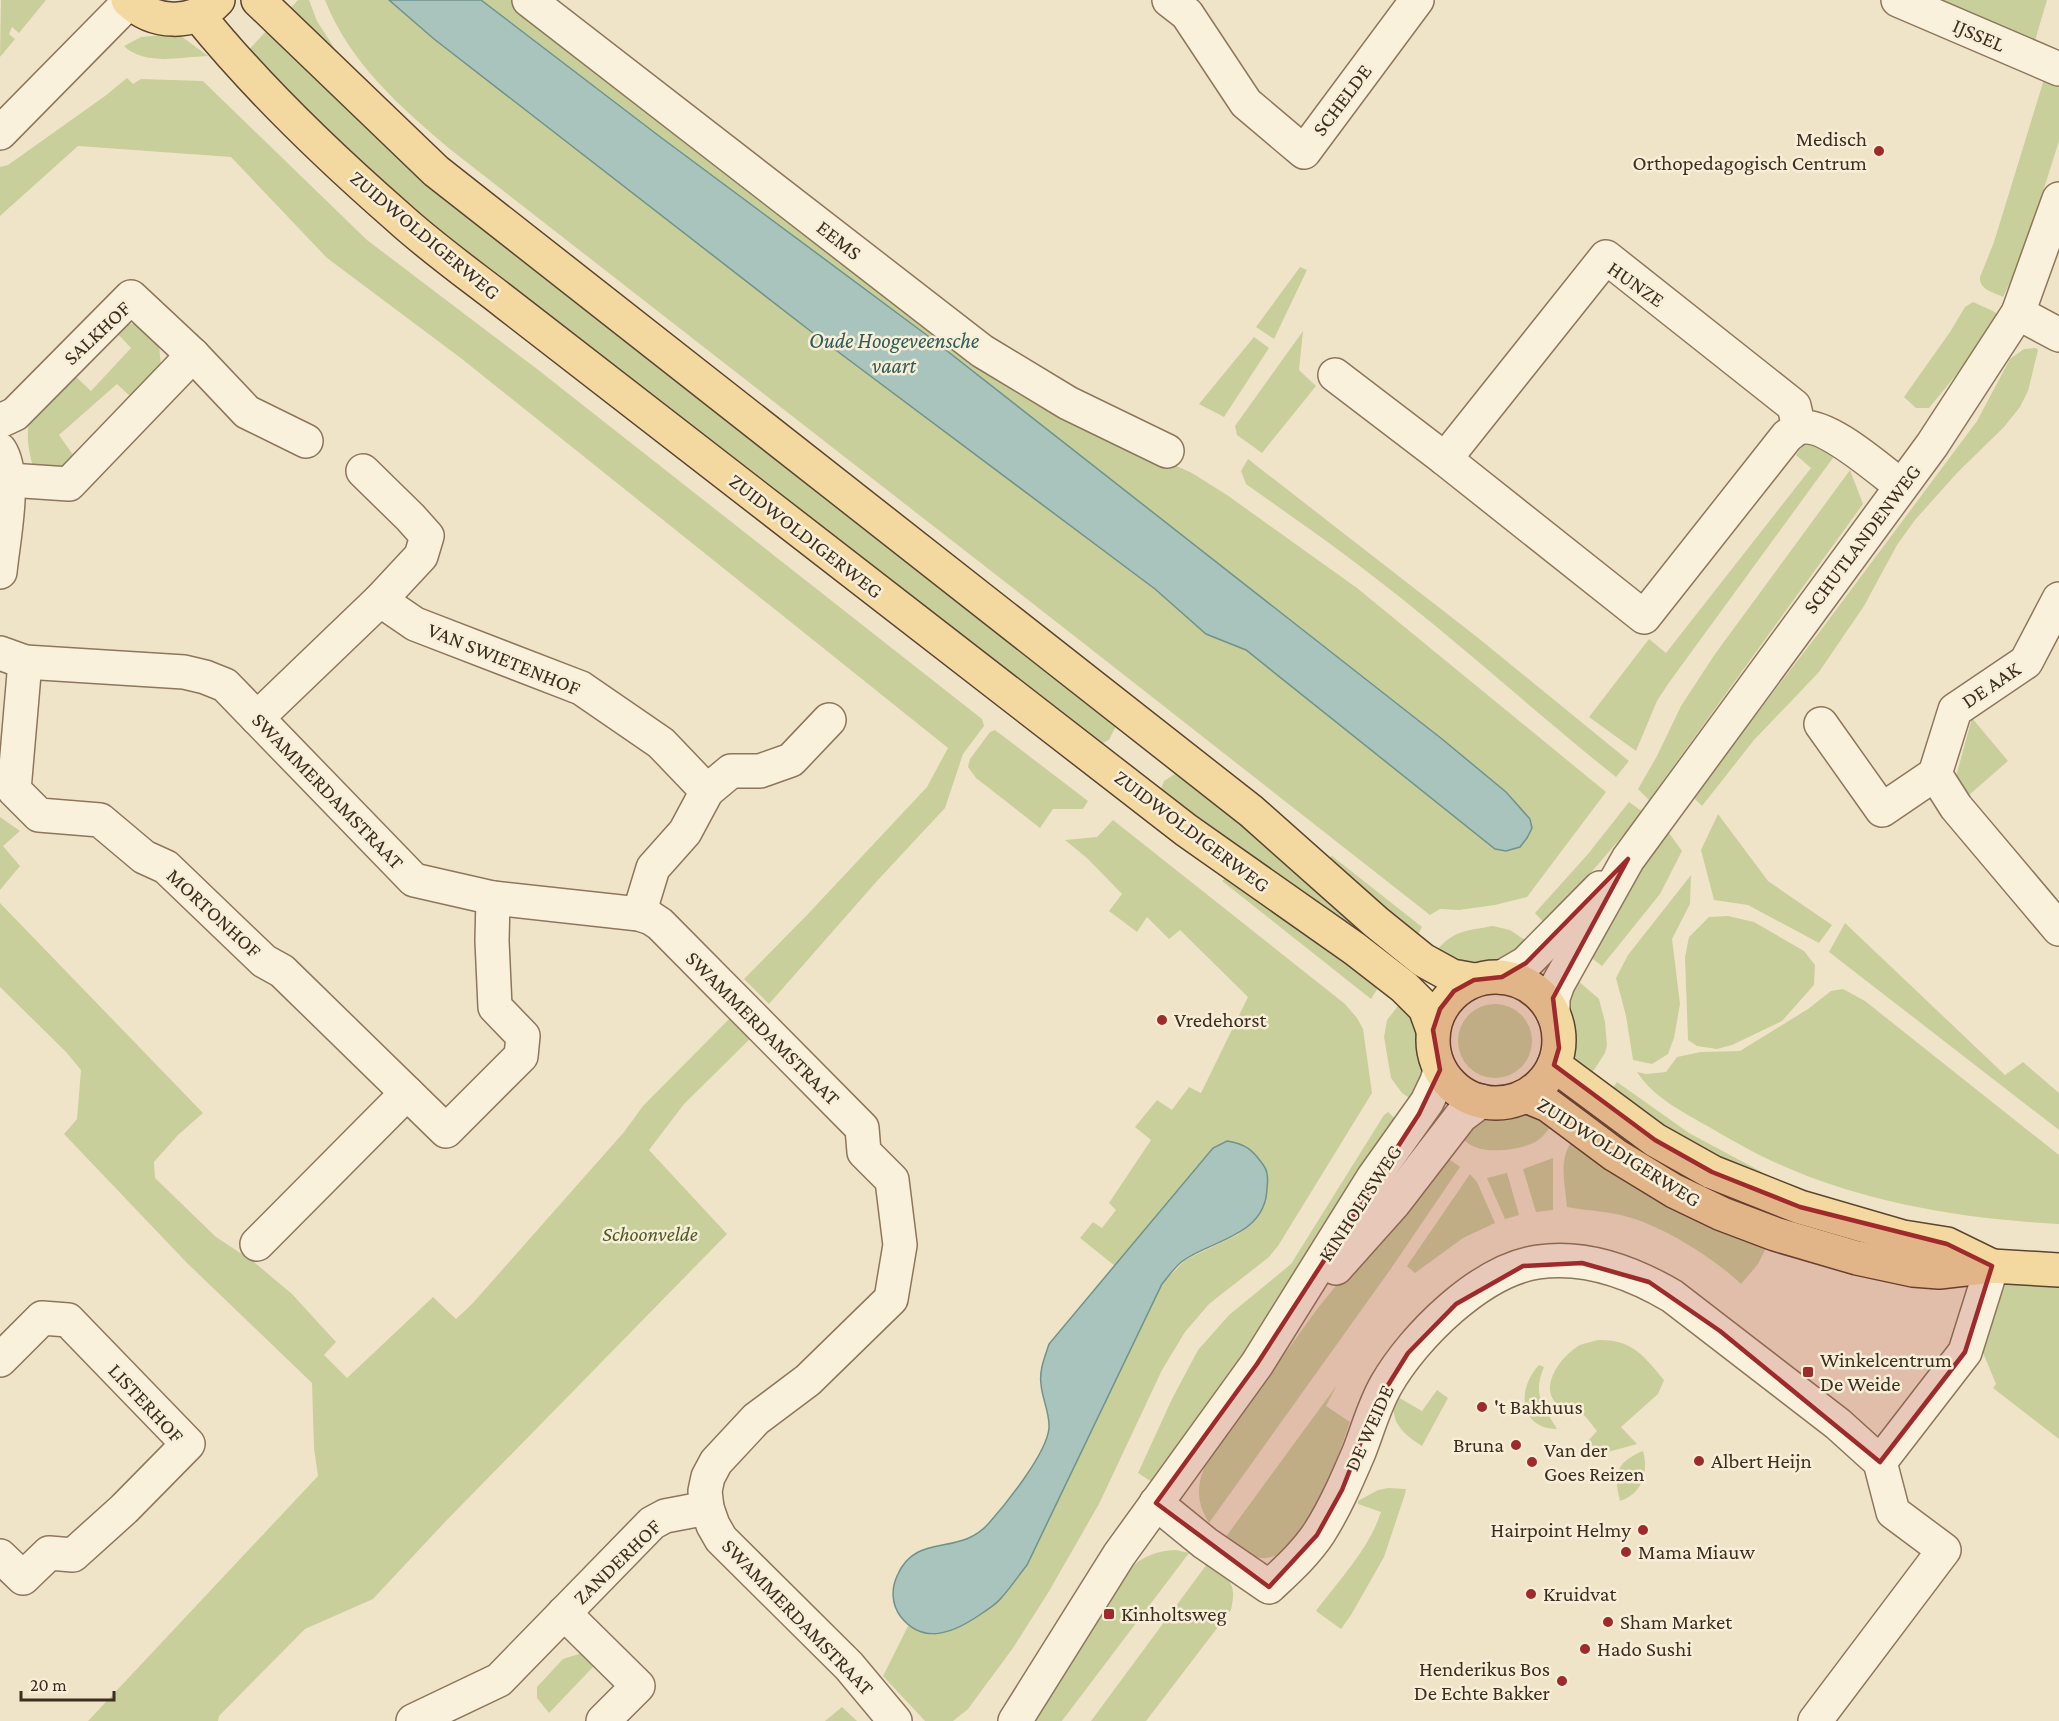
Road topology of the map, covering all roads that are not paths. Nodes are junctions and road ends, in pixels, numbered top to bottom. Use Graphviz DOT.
graph roads {
  1 [pos="258,0"];
  2 [pos="529,0"];
  3 [pos="1169,0"];
  4 [pos="1417,0"];
  5 [pos="1898,0"];
  6 [pos="129,1"];
  7 [pos="208,7"];
  8 [pos="2059,69"];
  9 [pos="0,133"];
  10 [pos="2059,199"];
  11 [pos="2018,312"];
  12 [pos="2059,335"];
  13 [pos="193,355"];
  14 [pos="1335,375"];
  15 [pos="0,421"];
  16 [pos="1799,428"];
  17 [pos="306,441"];
  18 [pos="1167,451"];
  19 [pos="1445,459"];
  20 [pos="5,465"];
  21 [pos="363,471"];
  22 [pos="1900,486"];
  23 [pos="0,572"];
  24 [pos="380,600"];
  25 [pos="2058,602"];
  26 [pos="12,657"];
  27 [pos="257,718"];
  28 [pos="829,720"];
  29 [pos="1821,724"];
  30 [pos="1935,774"];
  31 [pos="707,791"];
  32 [pos="1628,859"];
  33 [pos="494,898"];
  34 [pos="639,914"];
  35 [pos="2059,929"];
  36 [pos="1488,978"];
  37 [pos="1553,1013"];
  38 [pos="1433,1030"];
  39 [pos="1554,1065"];
  40 [pos="1440,1070"];
  41 [pos="407,1093"];
  42 [pos="1523,1097"];
  43 [pos="1481,1101"];
  44 [pos="257,1244"];
  45 [pos="1992,1266"];
  46 [pos="2059,1270"];
  47 [pos="0,1360"];
  48 [pos="1257,1364"];
  49 [pos="1880,1462"];
  50 [pos="1156,1503"];
  51 [pos="707,1508"];
  52 [pos="0,1556"];
  53 [pos="564,1613"];
  54 [pos="413,1721"];
  55 [pos="603,1721"];
  56 [pos="895,1721"];
  57 [pos="1015,1721"];
  58 [pos="1815,1721"];
  1 -- 36 [label="main road"];
  2 -- 18 [label="street, EEMS"];
  3 -- 4 [label="street, SCHELDE"];
  5 -- 8 [label="street, IJSSEL"];
  6 -- 7 [label="main road"];
  6 -- 9 [label="street"];
  7 -- 38 [label="main road, ZUIDWOLDIGERWEG"];
  10 -- 11 [label="street, SCHUTLANDENWEG"];
  11 -- 12 [label="street"];
  11 -- 22 [label="street, SCHUTLANDENWEG"];
  13 -- 15 [label="street, SALKHOF"];
  13 -- 17 [label="street, SALKHOF"];
  13 -- 20 [label="street"];
  14 -- 19 [label="street"];
  16 -- 19 [label="street"];
  16 -- 19 [label="street, HUNZE"];
  16 -- 22 [label="street"];
  20 -- 23 [label="street"];
  21 -- 24 [label="street"];
  22 -- 32 [label="street, SCHUTLANDENWEG"];
  24 -- 27 [label="street"];
  24 -- 31 [label="street, VAN SWIETENHOF"];
  25 -- 30 [label="street, DE AAK"];
  26 -- 27 [label="street, SWAMMERDAMSTRAAT"];
  26 -- 41 [label="street, MORTONHOF"];
  27 -- 33 [label="street, SWAMMERDAMSTRAAT"];
  28 -- 31 [label="street"];
  29 -- 30 [label="street"];
  30 -- 35 [label="street"];
  31 -- 34 [label="street"];
  32 -- 36 [label="street, SCHUTLANDENWEG"];
  32 -- 37 [label="street, SCHUTLANDENWEG"];
  33 -- 34 [label="street, SWAMMERDAMSTRAAT"];
  33 -- 41 [label="street, MORTONHOF"];
  34 -- 51 [label="street, SWAMMERDAMSTRAAT"];
  36 -- 37 [label="main road"];
  36 -- 38 [label="main road"];
  37 -- 39 [label="main road"];
  38 -- 40 [label="main road"];
  39 -- 42 [label="main road"];
  39 -- 45 [label="main road, ZUIDWOLDIGERWEG"];
  40 -- 43 [label="main road"];
  40 -- 48 [label="street, KINHOLTSWEG"];
  41 -- 44 [label="street"];
  42 -- 43 [label="main road"];
  42 -- 45 [label="main road, ZUIDWOLDIGERWEG"];
  43 -- 48 [label="street, KINHOLTSWEG"];
  45 -- 46 [label="main road, ZUIDWOLDIGERWEG"];
  45 -- 49 [label="street"];
  47 -- 52 [label="street, LISTERHOF"];
  48 -- 50 [label="street, KINHOLTSWEG"];
  49 -- 50 [label="street, DE WEIDE"];
  49 -- 58 [label="street"];
  50 -- 57 [label="street, KINHOLTSWEG"];
  51 -- 53 [label="street, ZANDERHOF"];
  51 -- 56 [label="street, SWAMMERDAMSTRAAT"];
  53 -- 54 [label="street, ZANDERHOF"];
  53 -- 55 [label="street, ZANDERHOF"];
}
